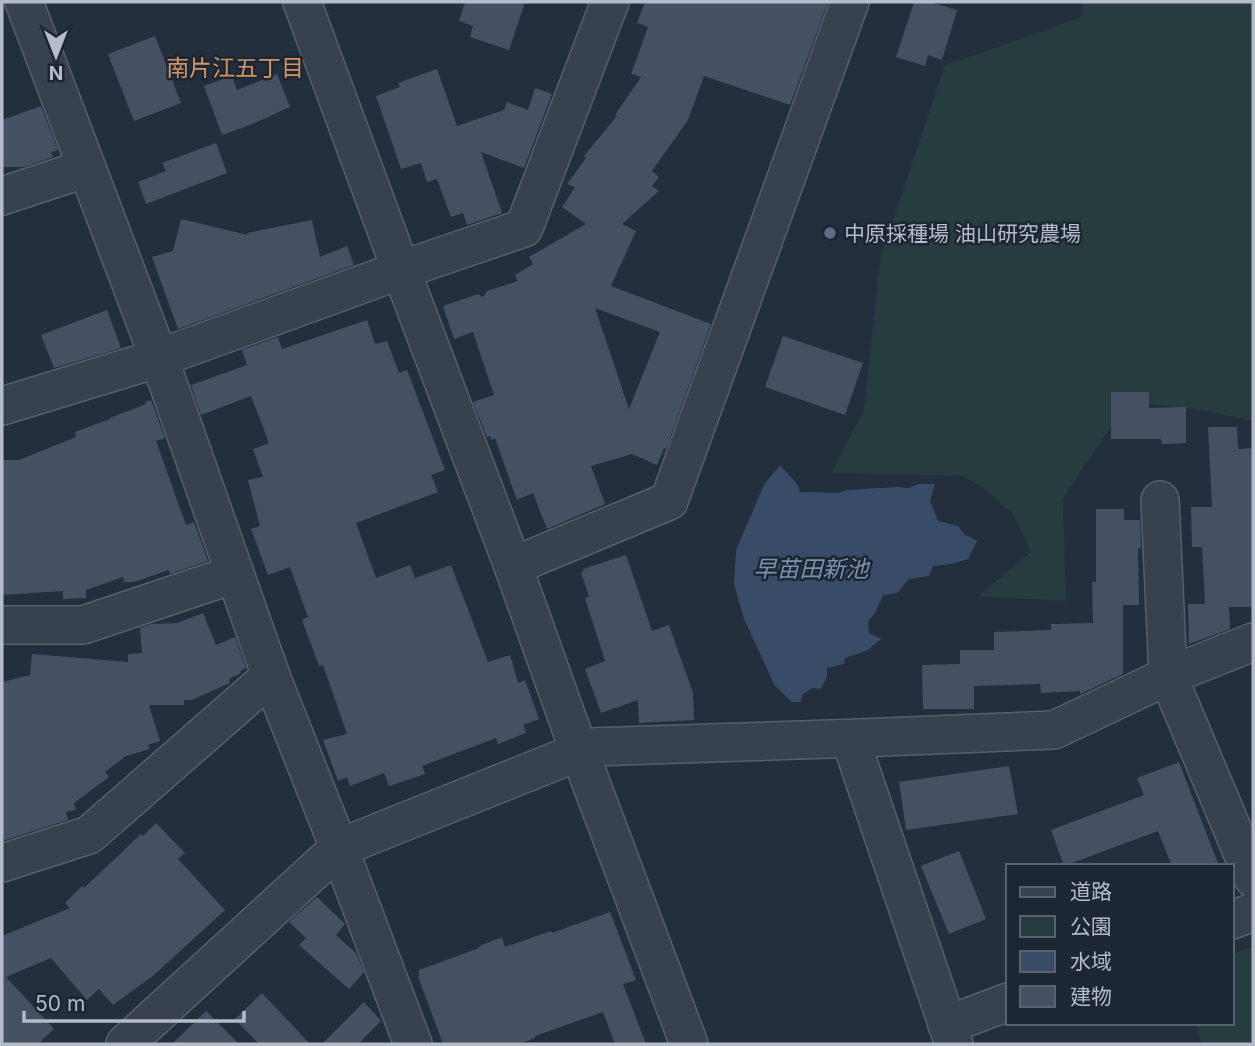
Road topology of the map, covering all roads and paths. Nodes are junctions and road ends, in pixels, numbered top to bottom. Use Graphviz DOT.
graph roads {
  1 [pos="24,2"];
  2 [pos="302,2"];
  3 [pos="610,2"];
  4 [pos="850,2"];
  5 [pos="87,168"];
  6 [pos="2,196"];
  7 [pos="401,270"];
  8 [pos="159,358"];
  9 [pos="2,406"];
  10 [pos="1160,500"];
  11 [pos="513,566"];
  12 [pos="235,574"];
  13 [pos="2,625"];
  14 [pos="1253,642"];
  15 [pos="271,676"];
  16 [pos="1168,676"];
  17 [pos="860,738"];
  18 [pos="579,751"];
  19 [pos="339,848"];
  20 [pos="2,863"];
  21 [pos="1253,878"];
  22 [pos="1253,912"];
  23 [pos="1234,919"];
  24 [pos="1006,1003"];
  25 [pos="950,1034"];
  26 [pos="125,1044"];
  27 [pos="413,1044"];
  28 [pos="689,1044"];
  1 -- 5 [label="street"];
  2 -- 7 [label="street"];
  3 -- 7 [label="street"];
  4 -- 11 [label="street"];
  5 -- 6 [label="street"];
  5 -- 8 [label="street"];
  7 -- 8 [label="street"];
  7 -- 11 [label="street"];
  8 -- 9 [label="street"];
  8 -- 12 [label="street"];
  10 -- 16 [label="street"];
  11 -- 18 [label="street"];
  12 -- 13 [label="street"];
  12 -- 15 [label="street"];
  14 -- 16 [label="street"];
  15 -- 19 [label="street"];
  15 -- 20 [label="street"];
  16 -- 17 [label="street"];
  16 -- 21 [label="street"];
  17 -- 18 [label="street"];
  17 -- 25 [label="street"];
  18 -- 19 [label="street"];
  18 -- 28 [label="street"];
  19 -- 26 [label="street"];
  19 -- 27 [label="street"];
  22 -- 23 [label="street"];
  24 -- 25 [label="street"];
}
